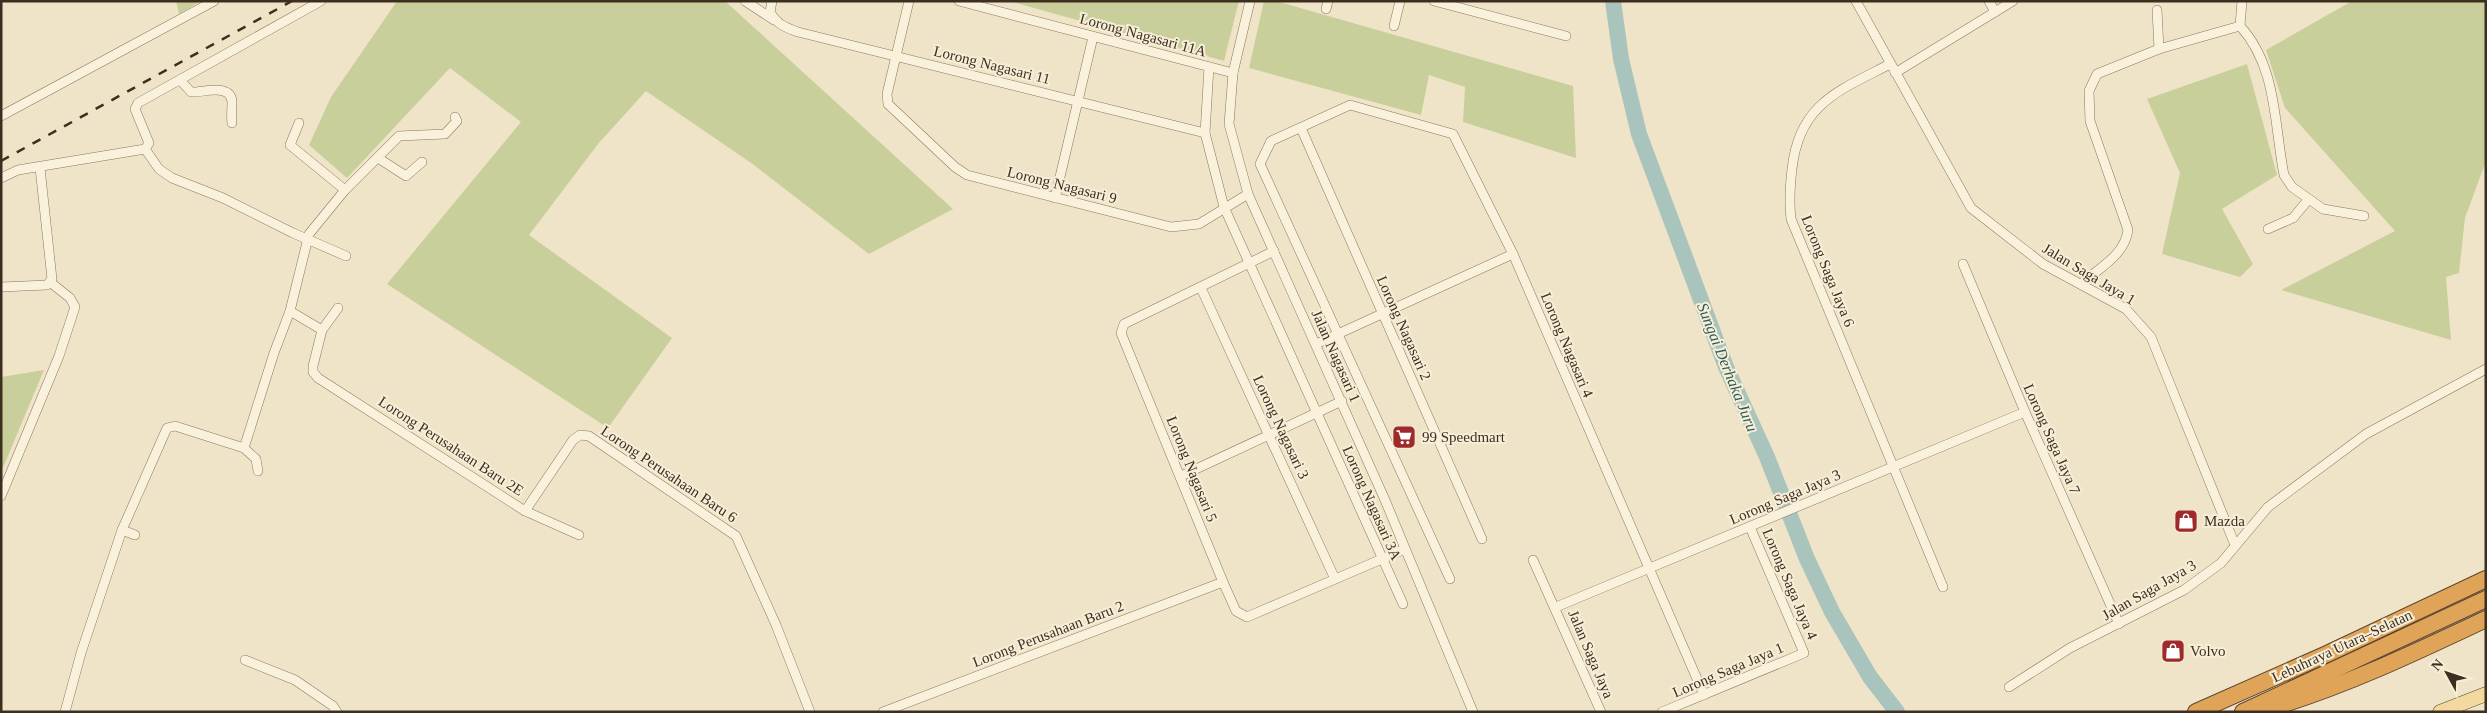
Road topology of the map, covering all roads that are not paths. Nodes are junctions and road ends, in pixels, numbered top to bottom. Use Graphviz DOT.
graph roads {
  1 [pos="214,1"];
  2 [pos="321,1"];
  3 [pos="744,1"];
  4 [pos="772,1"];
  5 [pos="909,1"];
  6 [pos="959,1"];
  7 [pos="1250,1"];
  8 [pos="1400,1"];
  9 [pos="1434,1"];
  10 [pos="1856,1"];
  11 [pos="1989,1"];
  12 [pos="2013,1"];
  13 [pos="2242,1"];
  14 [pos="2157,10"];
  15 [pos="1995,12"];
  16 [pos="774,20"];
  17 [pos="1394,26"];
  18 [pos="2240,26"];
  19 [pos="1566,36"];
  20 [pos="1093,37"];
  21 [pos="2159,49"];
  22 [pos="896,56"];
  23 [pos="1890,64"];
  24 [pos="1209,67"];
  25 [pos="1233,73"];
  26 [pos="1895,73"];
  27 [pos="181,81"];
  28 [pos="1078,100"];
  29 [pos="1,116"];
  30 [pos="455,117"];
  31 [pos="232,122"];
  32 [pos="299,123"];
  33 [pos="1301,128"];
  34 [pos="1205,133"];
  35 [pos="145,150"];
  36 [pos="378,158"];
  37 [pos="422,162"];
  38 [pos="40,168"];
  39 [pos="1,178"];
  40 [pos="345,190"];
  41 [pos="1248,194"];
  42 [pos="1055,198"];
  43 [pos="2308,200"];
  44 [pos="1224,207"];
  45 [pos="2364,216"];
  46 [pos="2268,229"];
  47 [pos="307,238"];
  48 [pos="1274,252"];
  49 [pos="1512,254"];
  50 [pos="346,256"];
  51 [pos="1963,264"];
  52 [pos="1249,265"];
  53 [pos="50,282"];
  54 [pos="2081,284"];
  55 [pos="1,287"];
  56 [pos="1202,288"];
  57 [pos="338,308"];
  58 [pos="290,311"];
  59 [pos="1383,313"];
  60 [pos="322,330"];
  61 [pos="1338,334"];
  62 [pos="1316,344"];
  63 [pos="2486,369"];
  64 [pos="1342,401"];
  65 [pos="2025,412"];
  66 [pos="1316,413"];
  67 [pos="1269,435"];
  68 [pos="244,448"];
  69 [pos="1892,467"];
  70 [pos="258,471"];
  71 [pos="1181,476"];
  72 [pos="1,496"];
  73 [pos="525,511"];
  74 [pos="1750,527"];
  75 [pos="122,530"];
  76 [pos="135,535"];
  77 [pos="580,535"];
  78 [pos="1482,539"];
  79 [pos="2235,545"];
  80 [pos="1405,549"];
  81 [pos="1383,559"];
  82 [pos="1534,560"];
  83 [pos="1650,569"];
  84 [pos="1335,579"];
  85 [pos="1450,579"];
  86 [pos="2486,579"];
  87 [pos="1223,582"];
  88 [pos="1943,587"];
  89 [pos="2486,599"];
  90 [pos="1403,604"];
  91 [pos="1556,607"];
  92 [pos="2486,619"];
  93 [pos="2120,624"];
  94 [pos="1804,653"];
  95 [pos="245,660"];
  96 [pos="2008,687"];
  97 [pos="1704,694"];
  98 [pos="2486,694"];
  99 [pos="65,712"];
  100 [pos="336,712"];
  101 [pos="810,712"];
  102 [pos="883,712"];
  103 [pos="1473,712"];
  104 [pos="1601,712"];
  105 [pos="1662,712"];
  106 [pos="2196,712"];
  107 [pos="2243,712"];
  108 [pos="2260,712"];
  109 [pos="2440,712"];
  1 -- 29 [label="street"];
  2 -- 27 [label="street"];
  3 -- 16 [label="street, Lorong Nagasari 11"];
  4 -- 16 [label="street"];
  5 -- 22 [label="street"];
  6 -- 20 [label="street, Lorong Nagasari 11A"];
  7 -- 25 [label="street, Jalan Nagasari 1"];
  8 -- 17 [label="street"];
  9 -- 19 [label="street"];
  10 -- 23 [label="street, Jalan Saga Jaya 1"];
  11 -- 15 [label="street"];
  12 -- 15 [label="street"];
  13 -- 18 [label="street"];
  14 -- 21 [label="street"];
  15 -- 26 [label="street"];
  16 -- 22 [label="street, Lorong Nagasari 11"];
  18 -- 21 [label="street"];
  18 -- 43 [label="street"];
  20 -- 24 [label="street, Lorong Nagasari 11A"];
  20 -- 28 [label="street"];
  21 -- 54 [label="street"];
  22 -- 28 [label="street, Lorong Nagasari 11"];
  22 -- 42 [label="street, Lorong Nagasari 9"];
  23 -- 26 [label="street, Jalan Saga Jaya 1"];
  23 -- 69 [label="street, Lorong Saga Jaya 6"];
  24 -- 25 [label="street, Lorong Nagasari 11A"];
  24 -- 34 [label="street"];
  25 -- 41 [label="street, Jalan Nagasari 1"];
  26 -- 54 [label="street, Jalan Saga Jaya 1"];
  27 -- 31 [label="street"];
  27 -- 35 [label="street"];
  28 -- 34 [label="street, Lorong Nagasari 11"];
  28 -- 42 [label="street"];
  30 -- 36 [label="street"];
  32 -- 40 [label="street"];
  33 -- 49 [label="street, Lorong Nagasari 4"];
  33 -- 59 [label="street, Lorong Nagasari 2"];
  33 -- 61 [label="street"];
  34 -- 44 [label="street"];
  35 -- 38 [label="street"];
  35 -- 47 [label="street"];
  36 -- 37 [label="street"];
  36 -- 40 [label="street"];
  38 -- 39 [label="street"];
  38 -- 53 [label="street"];
  40 -- 47 [label="street"];
  41 -- 44 [label="street, Lorong Nagasari 9"];
  41 -- 48 [label="street, Jalan Nagasari 1"];
  42 -- 44 [label="street, Lorong Nagasari 9"];
  43 -- 45 [label="street"];
  43 -- 46 [label="street"];
  44 -- 52 [label="street"];
  47 -- 50 [label="street"];
  47 -- 58 [label="street"];
  48 -- 52 [label="street"];
  48 -- 62 [label="street, Jalan Nagasari 1"];
  49 -- 59 [label="street"];
  49 -- 83 [label="street, Lorong Nagasari 4"];
  51 -- 65 [label="street, Lorong Saga Jaya 7"];
  52 -- 56 [label="street"];
  52 -- 66 [label="street"];
  53 -- 55 [label="street"];
  53 -- 72 [label="street"];
  54 -- 79 [label="street, Jalan Saga Jaya 1"];
  56 -- 67 [label="street, Lorong Nagasari 3"];
  56 -- 71 [label="street, Lorong Nagasari 5"];
  57 -- 60 [label="street"];
  58 -- 60 [label="street"];
  58 -- 68 [label="street"];
  59 -- 61 [label="street"];
  59 -- 78 [label="street, Lorong Nagasari 2"];
  60 -- 73 [label="street, Lorong Perusahaan Baru 2E"];
  61 -- 62 [label="street"];
  61 -- 85 [label="street"];
  62 -- 64 [label="street, Jalan Nagasari 1"];
  63 -- 79 [label="street, Jalan Saga Jaya 3"];
  64 -- 66 [label="street"];
  64 -- 80 [label="street, Jalan Nagasari 1"];
  65 -- 69 [label="street, Lorong Saga Jaya 3"];
  65 -- 93 [label="street, Lorong Saga Jaya 7"];
  66 -- 67 [label="street"];
  66 -- 81 [label="street, Lorong Nagasari 3A"];
  67 -- 71 [label="street"];
  67 -- 84 [label="street, Lorong Nagasari 3"];
  68 -- 70 [label="street"];
  68 -- 75 [label="street"];
  69 -- 74 [label="street, Lorong Saga Jaya 3"];
  69 -- 88 [label="street, Lorong Saga Jaya 6"];
  71 -- 87 [label="street, Lorong Nagasari 5"];
  73 -- 77 [label="street, Lorong Perusahaan Baru 2E"];
  73 -- 101 [label="street, Lorong Perusahaan Baru 6"];
  74 -- 83 [label="street, Lorong Saga Jaya 3"];
  74 -- 94 [label="street, Lorong Saga Jaya 4"];
  75 -- 76 [label="street"];
  75 -- 99 [label="street"];
  79 -- 93 [label="street, Jalan Saga Jaya 3"];
  80 -- 81 [label="street"];
  80 -- 103 [label="street, Jalan Nagasari 1"];
  81 -- 84 [label="street"];
  81 -- 90 [label="street, Lorong Nagasari 3A"];
  82 -- 91 [label="street, Jalan Saga Jaya"];
  83 -- 91 [label="street, Lorong Saga Jaya 3"];
  83 -- 97 [label="street, Lorong Nagasari 4"];
  84 -- 87 [label="street, Lorong Nagasari 5"];
  86 -- 106 [label="highway, Lebuhraya Utara–Selatan"];
  87 -- 102 [label="street, Lorong Perusahaan Baru 2"];
  89 -- 107 [label="highway, Lebuhraya Utara–Selatan"];
  91 -- 104 [label="street, Jalan Saga Jaya"];
  92 -- 108 [label="highway"];
  93 -- 96 [label="street, Jalan Saga Jaya 3"];
  94 -- 97 [label="street, Lorong Saga Jaya 1"];
  95 -- 100 [label="street"];
  97 -- 105 [label="street, Lorong Saga Jaya 1"];
  98 -- 109 [label="main road"];
}
